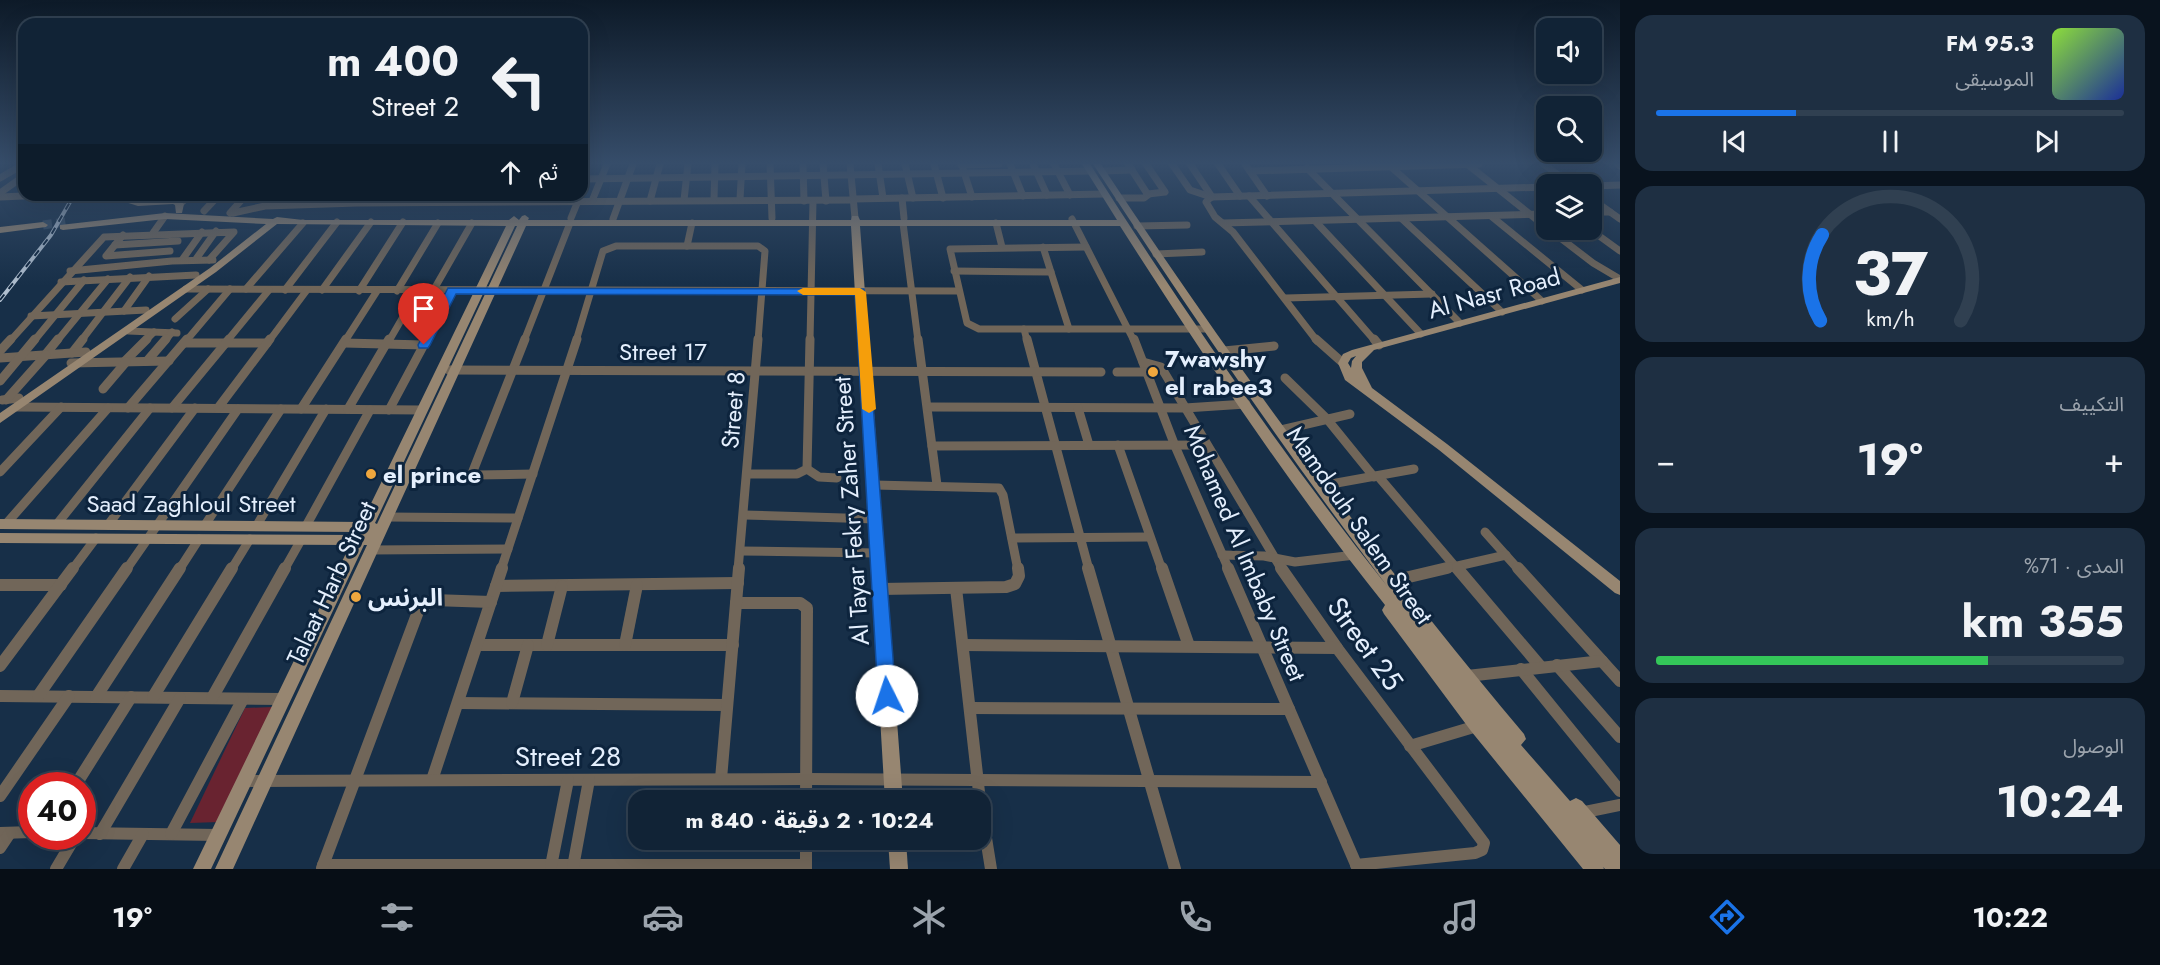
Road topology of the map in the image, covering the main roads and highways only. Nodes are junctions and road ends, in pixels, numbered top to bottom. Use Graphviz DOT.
graph roads {
  1 [pos="169,205"];
  2 [pos="173,205"];
  3 [pos="1112,205"];
  4 [pos="1121,205"];
  5 [pos="174,211"];
  6 [pos="270,216"];
  7 [pos="519,220"];
  8 [pos="571,220"];
  9 [pos="812,220"];
  10 [pos="855,220"];
  11 [pos="904,221"];
  12 [pos="1073,221"];
  13 [pos="1127,223"];
  14 [pos="64,225"];
  15 [pos="0,230"];
  16 [pos="0,235"];
  17 [pos="1155,259"];
  18 [pos="1620,280"];
  19 [pos="1378,345"];
  20 [pos="85,357"];
  21 [pos="448,370"];
  22 [pos="1368,392"];
  23 [pos="18,403"];
  24 [pos="0,411"];
  25 [pos="0,419"];
  26 [pos="384,522"];
  27 [pos="366,526"];
  28 [pos="2,533"];
  29 [pos="360,540"];
  30 [pos="373,545"];
  31 [pos="1389,589"];
  32 [pos="1620,590"];
  33 [pos="893,790"];
  34 [pos="898,850"];
  35 [pos="1620,859"];
  36 [pos="202,869"];
  37 [pos="224,869"];
  38 [pos="900,869"];
  39 [pos="1595,869"];
  40 [pos="1617,869"];
  1 -- 5 [label="main road"];
  2 -- 5 [label="main road"];
  3 -- 13 [label="main road, Mamdouh Salem Street"];
  4 -- 13 [label="main road, Mamdouh Salem Street"];
  5 -- 6 [label="main road"];
  5 -- 6 [label="main road"];
  5 -- 14 [label="main road"];
  6 -- 7 [label="main road"];
  6 -- 7 [label="main road"];
  6 -- 20 [label="main road"];
  6 -- 20 [label="main road"];
  7 -- 8 [label="main road"];
  7 -- 21 [label="main road, Talaat Harb Street"];
  8 -- 9 [label="main road"];
  8 -- 9 [label="main road"];
  9 -- 10 [label="main road"];
  10 -- 11 [label="main road"];
  10 -- 33 [label="main road, Al Tayar Fekry Zaher Street"];
  11 -- 12 [label="main road"];
  11 -- 12 [label="main road"];
  12 -- 13 [label="main road"];
  13 -- 17 [label="main road, Mamdouh Salem Street"];
  15 -- 16 [label="main road"];
  17 -- 31 [label="main road, Mamdouh Salem Street"];
  17 -- 31 [label="main road, Mamdouh Salem Street"];
  18 -- 19 [label="main road, Al Nasr Road"];
  19 -- 22 [label="main road"];
  19 -- 22 [label="main road, Al Nasr Road"];
  20 -- 23 [label="main road"];
  20 -- 23 [label="main road"];
  21 -- 26 [label="main road, Talaat Harb Street"];
  21 -- 27 [label="main road, Talaat Harb Street"];
  22 -- 32 [label="main road"];
  23 -- 24 [label="main road"];
  23 -- 25 [label="main road"];
  26 -- 27 [label="main road, Saad Zaghloul Street"];
  26 -- 30 [label="main road, Talaat Harb Street"];
  27 -- 28 [label="main road, Saad Zaghloul Street"];
  27 -- 29 [label="main road, Talaat Harb Street"];
  28 -- 29 [label="main road, Saad Zaghloul Street"];
  29 -- 30 [label="main road, Saad Zaghloul Street"];
  29 -- 36 [label="main road, Talaat Harb Street"];
  30 -- 37 [label="main road, Talaat Harb Street"];
  31 -- 35 [label="main road, Mamdouh Salem Street"];
  31 -- 39 [label="main road, Mamdouh Salem Street"];
  31 -- 40 [label="main road"];
  34 -- 38 [label="main road"];
}
